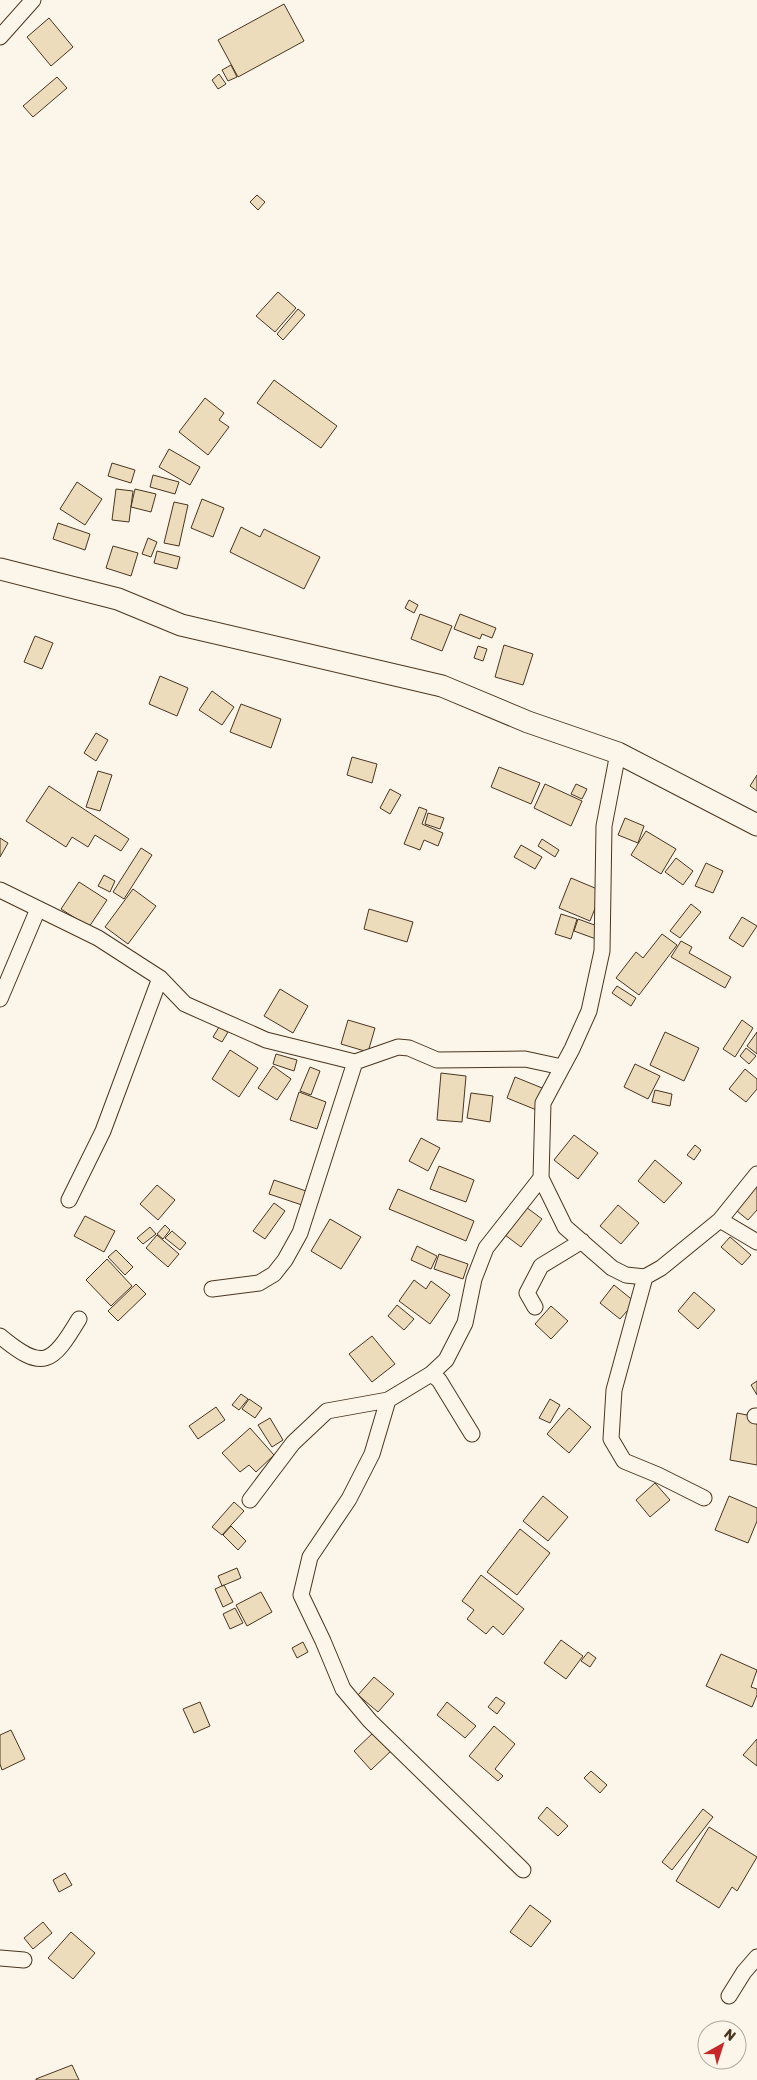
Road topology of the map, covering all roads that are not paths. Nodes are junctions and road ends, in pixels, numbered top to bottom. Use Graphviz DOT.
graph roads {
  1 [pos="33,0"];
  2 [pos="0,37"];
  3 [pos="0,569"];
  4 [pos="618,753"];
  5 [pos="757,825"];
  6 [pos="0,890"];
  7 [pos="38,909"];
  8 [pos="160,978"];
  9 [pos="0,999"];
  10 [pos="355,1062"];
  11 [pos="562,1067"];
  12 [pos="757,1174"];
  13 [pos="541,1178"];
  14 [pos="68,1200"];
  15 [pos="720,1220"];
  16 [pos="582,1241"];
  17 [pos="757,1242"];
  18 [pos="645,1276"];
  19 [pos="212,1289"];
  20 [pos="534,1307"];
  21 [pos="79,1319"];
  22 [pos="0,1336"];
  23 [pos="431,1374"];
  24 [pos="388,1400"];
  25 [pos="472,1434"];
  26 [pos="704,1498"];
  27 [pos="250,1500"];
  28 [pos="523,1870"];
  29 [pos="757,1957"];
  30 [pos="0,1958"];
  31 [pos="24,1960"];
  32 [pos="728,1996"];
  1 -- 2 [label="street"];
  3 -- 4 [label="main road"];
  4 -- 5 [label="main road"];
  4 -- 11 [label="street"];
  6 -- 7 [label="street"];
  7 -- 8 [label="street"];
  7 -- 9 [label="street"];
  8 -- 10 [label="street"];
  8 -- 14 [label="street"];
  10 -- 11 [label="street"];
  10 -- 19 [label="street"];
  11 -- 13 [label="street"];
  12 -- 15 [label="street"];
  13 -- 16 [label="street"];
  13 -- 23 [label="street"];
  15 -- 17 [label="street"];
  15 -- 18 [label="street"];
  16 -- 18 [label="street"];
  16 -- 20 [label="street"];
  18 -- 26 [label="street"];
  21 -- 22 [label="street"];
  23 -- 24 [label="street"];
  23 -- 25 [label="street"];
  24 -- 27 [label="street"];
  24 -- 28 [label="street"];
  29 -- 32 [label="street"];
  30 -- 31 [label="street"];
}
